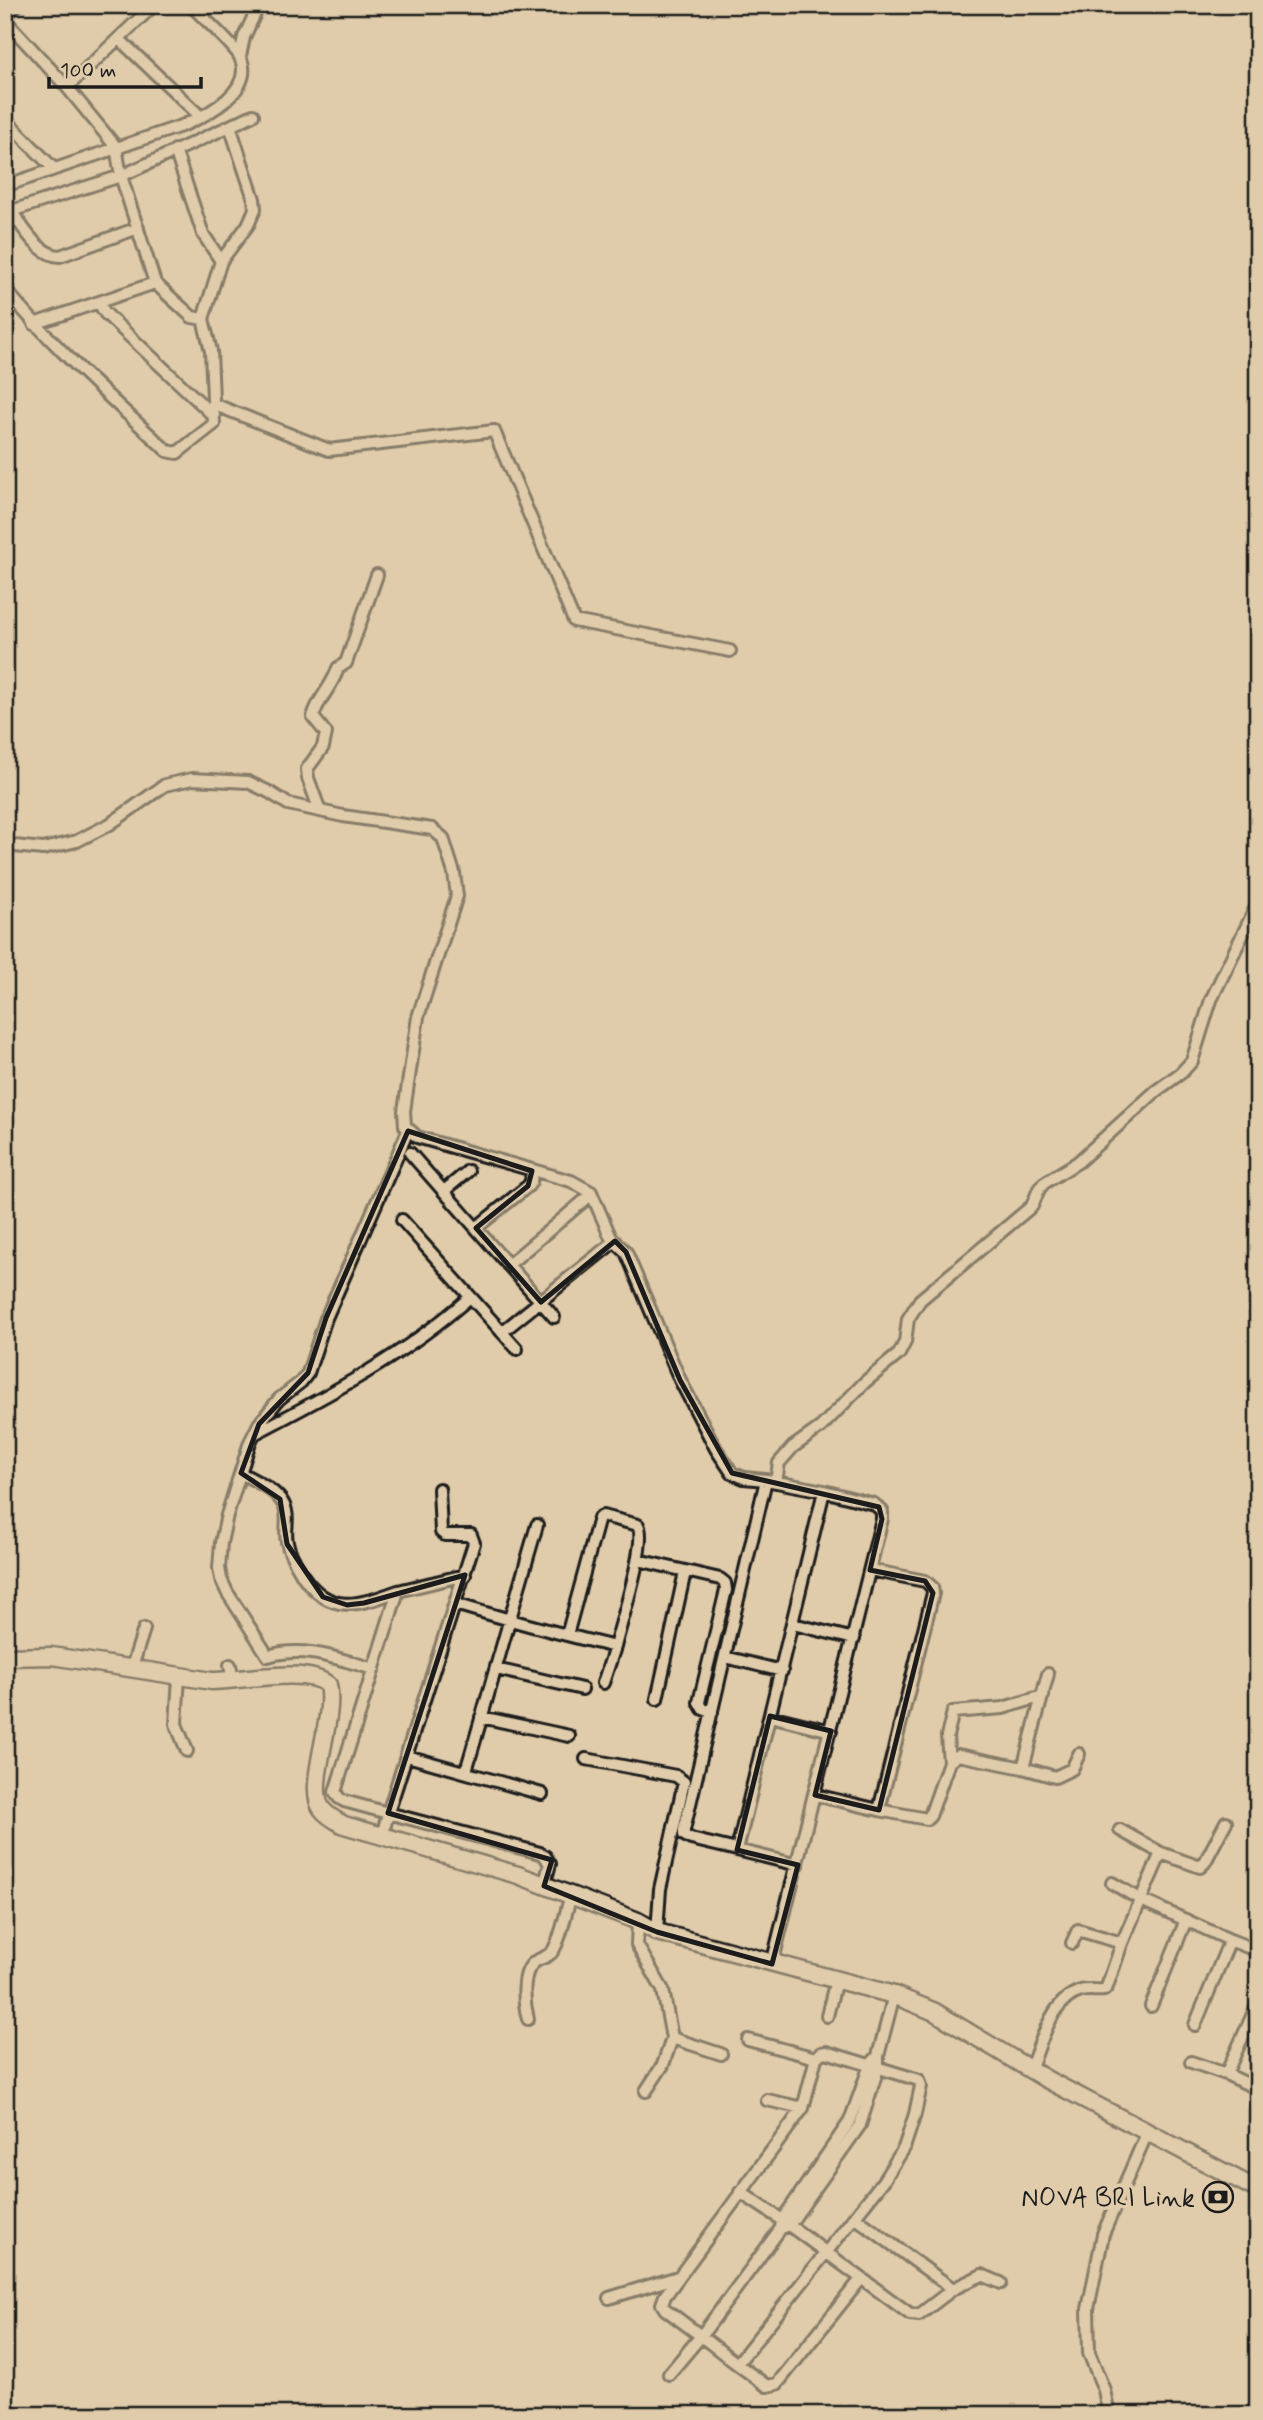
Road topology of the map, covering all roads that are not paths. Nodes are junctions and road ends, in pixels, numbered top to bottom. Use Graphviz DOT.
graph roads {
  1 [pos="154,5"];
  2 [pos="191,5"];
  3 [pos="259,5"];
  4 [pos="10,11"];
  5 [pos="119,39"];
  6 [pos="240,56"];
  7 [pos="67,87"];
  8 [pos="253,115"];
  9 [pos="201,117"];
  10 [pos="5,119"];
  11 [pos="230,126"];
  12 [pos="175,150"];
  13 [pos="118,162"];
  14 [pos="54,169"];
  15 [pos="5,186"];
  16 [pos="8,212"];
  17 [pos="138,228"];
  18 [pos="221,261"];
  19 [pos="155,283"];
  20 [pos="5,289"];
  21 [pos="99,303"];
  22 [pos="203,319"];
  23 [pos="34,324"];
  24 [pos="214,410"];
  25 [pos="377,575"];
  26 [pos="730,651"];
  27 [pos="320,811"];
  28 [pos="5,845"];
  29 [pos="1258,903"];
  30 [pos="408,1131"];
  31 [pos="410,1153"];
  32 [pos="468,1171"];
  33 [pos="532,1171"];
  34 [pos="443,1191"];
  35 [pos="592,1194"];
  36 [pos="402,1220"];
  37 [pos="476,1228"];
  38 [pos="615,1241"];
  39 [pos="508,1265"];
  40 [pos="470,1297"];
  41 [pos="541,1301"];
  42 [pos="554,1317"];
  43 [pos="502,1332"];
  44 [pos="517,1349"];
  45 [pos="253,1435"];
  46 [pos="241,1473"];
  47 [pos="771,1481"];
  48 [pos="439,1489"];
  49 [pos="824,1491"];
  50 [pos="537,1525"];
  51 [pos="638,1560"];
  52 [pos="870,1570"];
  53 [pos="685,1572"];
  54 [pos="465,1575"];
  55 [pos="398,1591"];
  56 [pos="455,1604"];
  57 [pos="509,1621"];
  58 [pos="793,1624"];
  59 [pos="144,1629"];
  60 [pos="567,1635"];
  61 [pos="854,1639"];
  62 [pos="615,1647"];
  63 [pos="268,1656"];
  64 [pos="5,1657"];
  65 [pos="725,1657"];
  66 [pos="230,1665"];
  67 [pos="374,1669"];
  68 [pos="496,1669"];
  69 [pos="131,1670"];
  70 [pos="782,1671"];
  71 [pos="1048,1674"];
  72 [pos="179,1677"];
  73 [pos="272,1677"];
  74 [pos="233,1681"];
  75 [pos="603,1683"];
  76 [pos="582,1689"];
  77 [pos="1043,1696"];
  78 [pos="657,1699"];
  79 [pos="712,1712"];
  80 [pos="771,1716"];
  81 [pos="481,1717"];
  82 [pos="831,1731"];
  83 [pos="569,1736"];
  84 [pos="187,1751"];
  85 [pos="1079,1754"];
  86 [pos="407,1756"];
  87 [pos="586,1759"];
  88 [pos="949,1762"];
  89 [pos="1023,1768"];
  90 [pos="467,1771"];
  91 [pos="542,1794"];
  92 [pos="815,1794"];
  93 [pos="880,1810"];
  94 [pos="388,1813"];
  95 [pos="1226,1822"];
  96 [pos="1120,1830"];
  97 [pos="382,1837"];
  98 [pos="737,1850"];
  99 [pos="1161,1853"];
  100 [pos="798,1865"];
  101 [pos="1112,1883"];
  102 [pos="544,1886"];
  103 [pos="571,1896"];
  104 [pos="1141,1900"];
  105 [pos="1186,1920"];
  106 [pos="638,1921"];
  107 [pos="657,1932"];
  108 [pos="1230,1940"];
  109 [pos="1072,1943"];
  110 [pos="1122,1943"];
  111 [pos="1258,1951"];
  112 [pos="772,1964"];
  113 [pos="836,1980"];
  114 [pos="894,1995"];
  115 [pos="1258,2003"];
  116 [pos="1151,2006"];
  117 [pos="827,2016"];
  118 [pos="528,2019"];
  119 [pos="1195,2025"];
  120 [pos="672,2038"];
  121 [pos="748,2040"];
  122 [pos="721,2054"];
  123 [pos="816,2057"];
  124 [pos="1191,2062"];
  125 [pos="874,2067"];
  126 [pos="1030,2069"];
  127 [pos="1226,2074"];
  128 [pos="1258,2089"];
  129 [pos="646,2091"];
  130 [pos="767,2100"];
  131 [pos="803,2108"];
  132 [pos="1147,2133"];
  133 [pos="1258,2190"];
  134 [pos="740,2192"];
  135 [pos="856,2218"];
  136 [pos="784,2224"];
  137 [pos="827,2254"];
  138 [pos="678,2277"];
  139 [pos="861,2279"];
  140 [pos="1001,2283"];
  141 [pos="953,2289"];
  142 [pos="609,2298"];
  143 [pos="701,2336"];
  144 [pos="737,2364"];
  145 [pos="669,2374"];
  146 [pos="1109,2415"];
  1 -- 5 [label="street"];
  2 -- 6 [label="street"];
  3 -- 6 [label="street"];
  4 -- 7 [label="street"];
  5 -- 7 [label="street"];
  5 -- 9 [label="street"];
  6 -- 9 [label="street"];
  7 -- 13 [label="street"];
  8 -- 11 [label="street"];
  9 -- 13 [label="street"];
  10 -- 14 [label="street"];
  11 -- 12 [label="street"];
  11 -- 18 [label="street"];
  12 -- 13 [label="street"];
  12 -- 18 [label="street"];
  13 -- 14 [label="street"];
  13 -- 16 [label="street"];
  13 -- 17 [label="street"];
  14 -- 15 [label="street"];
  16 -- 17 [label="street"];
  17 -- 19 [label="street"];
  18 -- 22 [label="street"];
  19 -- 21 [label="street"];
  19 -- 22 [label="street"];
  20 -- 23 [label="street"];
  21 -- 23 [label="street"];
  21 -- 24 [label="street"];
  22 -- 24 [label="street"];
  23 -- 24 [label="street"];
  24 -- 26 [label="street"];
  25 -- 27 [label="street"];
  27 -- 28 [label="street"];
  27 -- 30 [label="street"];
  29 -- 47 [label="street"];
  30 -- 33 [label="street"];
  30 -- 45 [label="street"];
  31 -- 34 [label="street"];
  32 -- 34 [label="street"];
  33 -- 35 [label="street"];
  33 -- 37 [label="street"];
  34 -- 37 [label="street"];
  35 -- 38 [label="street"];
  35 -- 39 [label="street"];
  36 -- 40 [label="street"];
  37 -- 39 [label="street"];
  38 -- 41 [label="street"];
  38 -- 47 [label="street"];
  39 -- 41 [label="street"];
  40 -- 43 [label="street"];
  40 -- 45 [label="street"];
  41 -- 42 [label="street"];
  41 -- 43 [label="street"];
  43 -- 44 [label="street"];
  45 -- 46 [label="street"];
  46 -- 55 [label="street"];
  46 -- 63 [label="street"];
  47 -- 49 [label="street"];
  47 -- 65 [label="street"];
  48 -- 54 [label="street"];
  49 -- 52 [label="street"];
  49 -- 58 [label="street"];
  50 -- 57 [label="street"];
  51 -- 53 [label="street"];
  51 -- 60 [label="street"];
  51 -- 62 [label="street"];
  52 -- 61 [label="street"];
  52 -- 93 [label="street"];
  53 -- 78 [label="street"];
  53 -- 79 [label="street"];
  54 -- 55 [label="street"];
  54 -- 56 [label="street"];
  55 -- 67 [label="street"];
  56 -- 57 [label="street"];
  56 -- 86 [label="street"];
  57 -- 60 [label="street"];
  57 -- 68 [label="street"];
  58 -- 61 [label="street"];
  58 -- 70 [label="street"];
  59 -- 69 [label="street"];
  60 -- 62 [label="street"];
  61 -- 82 [label="street"];
  62 -- 75 [label="street"];
  63 -- 67 [label="street"];
  63 -- 73 [label="street"];
  64 -- 69 [label="street"];
  65 -- 70 [label="street"];
  65 -- 79 [label="street"];
  66 -- 74 [label="street"];
  67 -- 94 [label="street"];
  68 -- 76 [label="street"];
  68 -- 81 [label="street"];
  69 -- 72 [label="street"];
  70 -- 80 [label="street"];
  71 -- 77 [label="street"];
  72 -- 74 [label="street"];
  72 -- 84 [label="street"];
  73 -- 74 [label="street"];
  73 -- 97 [label="street"];
  77 -- 88 [label="street"];
  77 -- 89 [label="street"];
  79 -- 98 [label="street"];
  80 -- 82 [label="street"];
  80 -- 98 [label="street"];
  81 -- 83 [label="street"];
  81 -- 90 [label="street"];
  82 -- 92 [label="street"];
  85 -- 89 [label="street"];
  86 -- 90 [label="street"];
  86 -- 94 [label="street"];
  87 -- 107 [label="street"];
  88 -- 89 [label="street"];
  88 -- 93 [label="street"];
  90 -- 91 [label="street"];
  92 -- 93 [label="street"];
  92 -- 100 [label="street"];
  94 -- 97 [label="street"];
  94 -- 102 [label="street"];
  95 -- 99 [label="street"];
  96 -- 99 [label="street"];
  97 -- 102 [label="street"];
  98 -- 100 [label="street"];
  99 -- 104 [label="street"];
  100 -- 112 [label="street"];
  101 -- 104 [label="street"];
  102 -- 103 [label="street"];
  103 -- 106 [label="street"];
  103 -- 118 [label="street"];
  104 -- 105 [label="street"];
  104 -- 110 [label="street"];
  105 -- 108 [label="street"];
  105 -- 116 [label="street"];
  106 -- 107 [label="street"];
  106 -- 120 [label="street"];
  107 -- 112 [label="street"];
  108 -- 111 [label="street"];
  108 -- 119 [label="street"];
  109 -- 110 [label="street"];
  110 -- 126 [label="street"];
  112 -- 113 [label="street"];
  113 -- 114 [label="street"];
  113 -- 117 [label="street"];
  114 -- 125 [label="street"];
  114 -- 126 [label="street"];
  115 -- 127 [label="street"];
  120 -- 122 [label="street"];
  120 -- 129 [label="street"];
  121 -- 123 [label="street"];
  123 -- 125 [label="street"];
  123 -- 131 [label="street"];
  124 -- 127 [label="street"];
  125 -- 135 [label="street"];
  125 -- 136 [label="street"];
  126 -- 132 [label="street"];
  127 -- 128 [label="street"];
  130 -- 131 [label="street"];
  131 -- 134 [label="street"];
  132 -- 133 [label="street"];
  132 -- 146 [label="street"];
  134 -- 136 [label="street"];
  134 -- 138 [label="street"];
  135 -- 137 [label="street"];
  135 -- 141 [label="street"];
  136 -- 137 [label="street"];
  136 -- 143 [label="street"];
  137 -- 139 [label="street"];
  137 -- 144 [label="street"];
  138 -- 142 [label="street"];
  138 -- 143 [label="street"];
  139 -- 141 [label="street"];
  139 -- 144 [label="street"];
  140 -- 141 [label="street"];
  143 -- 144 [label="street"];
  143 -- 145 [label="street"];
}
